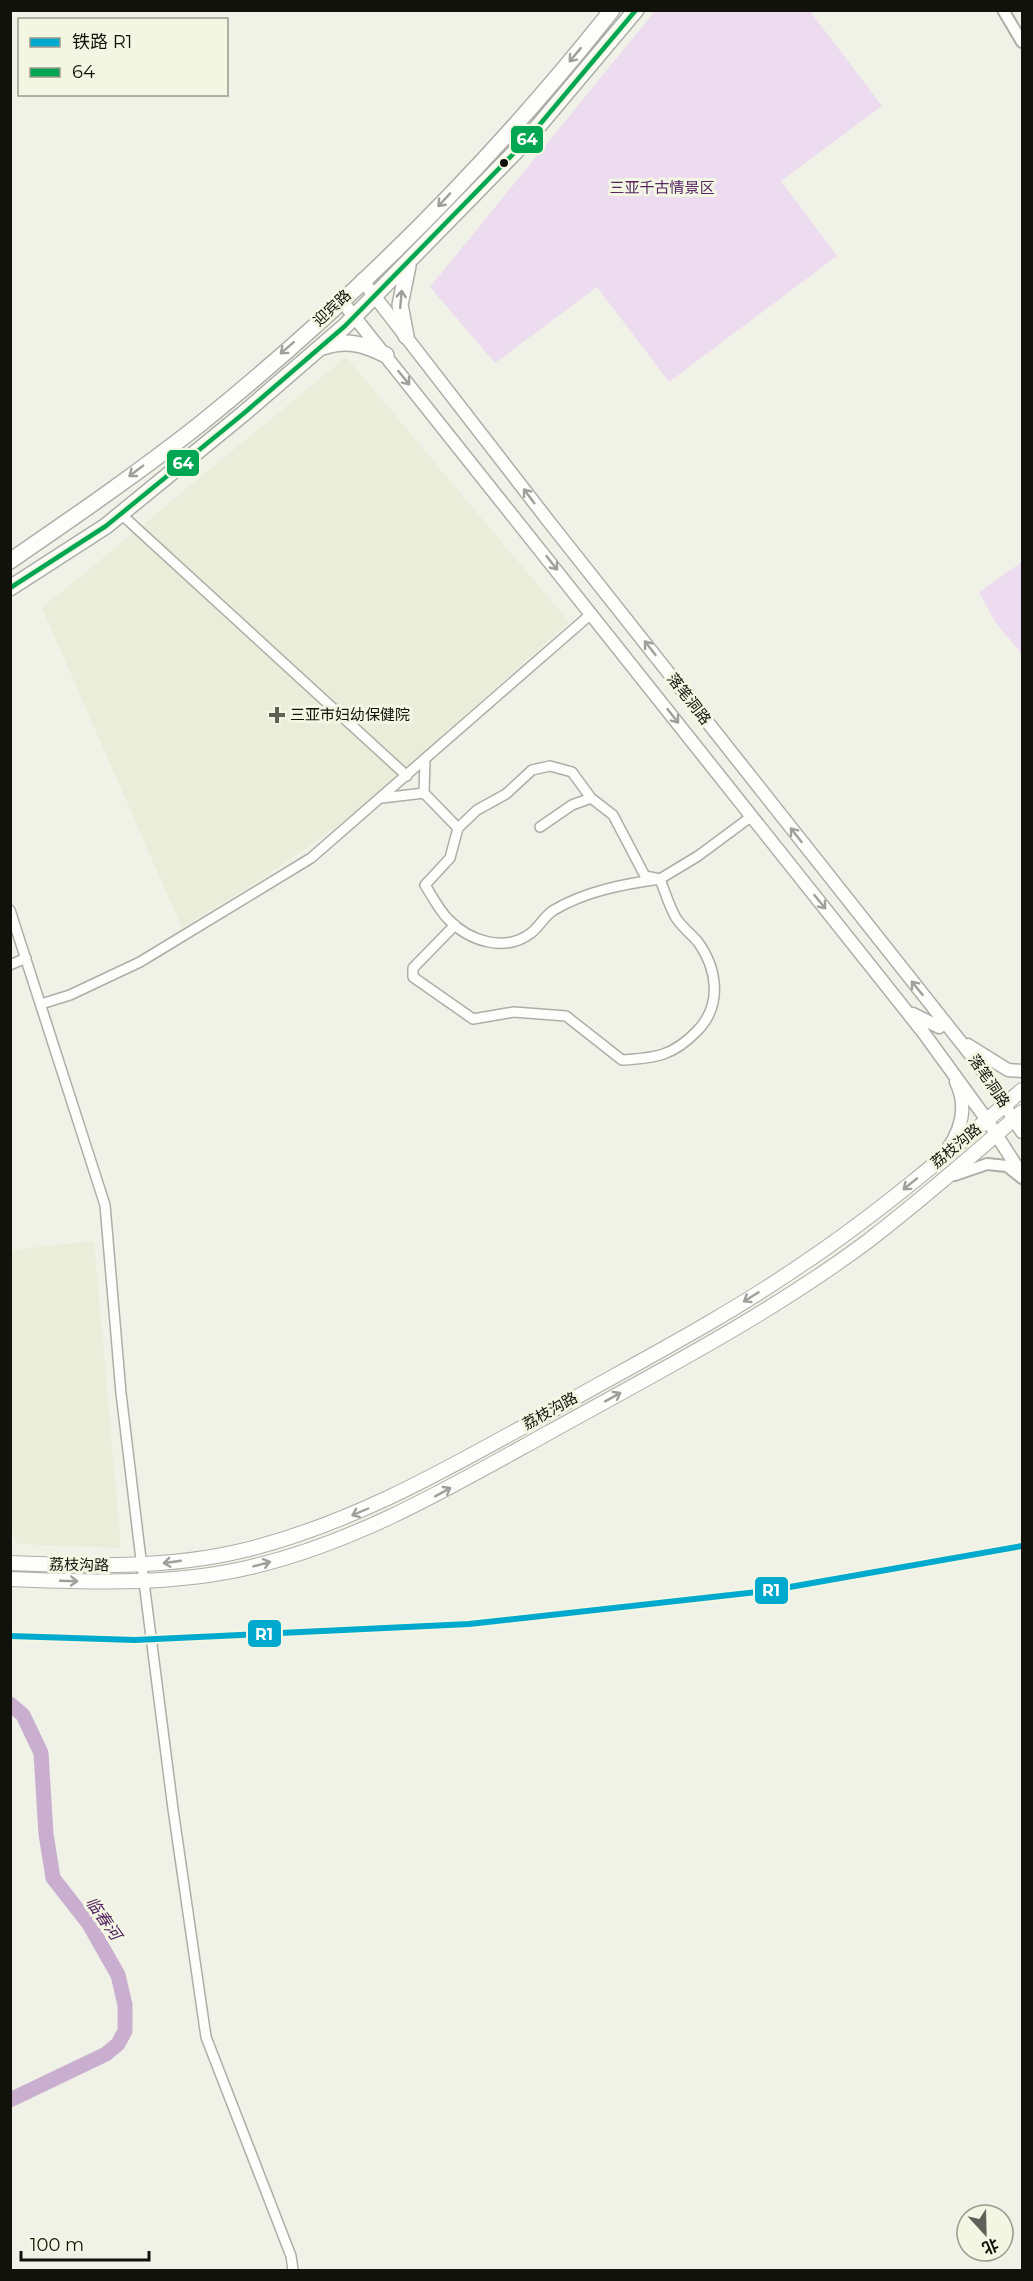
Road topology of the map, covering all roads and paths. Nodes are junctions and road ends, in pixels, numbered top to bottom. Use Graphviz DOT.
graph roads {
  1 [pos="612,10"];
  2 [pos="636,10"];
  3 [pos="1003,10"];
  4 [pos="1023,42"];
  5 [pos="409,262"];
  6 [pos="362,280"];
  7 [pos="375,297"];
  8 [pos="341,300"];
  9 [pos="354,317"];
  10 [pos="406,336"];
  11 [pos="320,348"];
  12 [pos="386,355"];
  13 [pos="121,514"];
  14 [pos="10,561"];
  15 [pos="10,588"];
  16 [pos="591,614"];
  17 [pos="425,760"];
  18 [pos="407,776"];
  19 [pos="424,793"];
  20 [pos="382,798"];
  21 [pos="591,798"];
  22 [pos="752,816"];
  23 [pos="540,827"];
  24 [pos="458,828"];
  25 [pos="660,879"];
  26 [pos="10,910"];
  27 [pos="454,925"];
  28 [pos="26,958"];
  29 [pos="10,965"];
  30 [pos="899,1001"];
  31 [pos="41,1005"];
  32 [pos="940,1016"];
  33 [pos="956,1036"];
  34 [pos="946,1063"];
  35 [pos="1023,1071"];
  36 [pos="1023,1090"];
  37 [pos="1005,1106"];
  38 [pos="1018,1115"];
  39 [pos="987,1120"];
  40 [pos="1023,1132"];
  41 [pos="997,1134"];
  42 [pos="940,1159"];
  43 [pos="1023,1177"];
  44 [pos="936,1186"];
  45 [pos="10,1563"];
  46 [pos="141,1565"];
  47 [pos="10,1579"];
  48 [pos="144,1582"];
  49 [pos="293,2271"];
  1 -- 6 [label="highway, 迎宾路, one-way"];
  2 -- 5 [label="highway, 迎宾路"];
  3 -- 4 [label="street"];
  5 -- 7 [label="highway, 迎宾路"];
  10 -- 5 [label="highway, one-way"];
  6 -- 7 [label="main road, 落笔洞路"];
  6 -- 8 [label="highway, 迎宾路"];
  7 -- 9 [label="highway, 迎宾路"];
  7 -- 10 [label="main road, 落笔洞路"];
  8 -- 9 [label="main road, 落笔洞路"];
  8 -- 14 [label="highway, 迎宾路, one-way"];
  9 -- 11 [label="highway, 迎宾路"];
  9 -- 12 [label="main road, 落笔洞路"];
  32 -- 10 [label="main road, 落笔洞路, one-way"];
  11 -- 12 [label="highway"];
  11 -- 13 [label="highway, 迎宾路"];
  12 -- 16 [label="main road, 落笔洞路, one-way"];
  13 -- 15 [label="highway, 迎宾路"];
  13 -- 18 [label="street"];
  16 -- 17 [label="street"];
  16 -- 22 [label="main road, 落笔洞路, one-way"];
  17 -- 18 [label="street"];
  17 -- 19 [label="street"];
  18 -- 20 [label="street"];
  19 -- 20 [label="street"];
  19 -- 24 [label="street"];
  20 -- 31 [label="street"];
  21 -- 23 [label="street"];
  21 -- 24 [label="street"];
  21 -- 25 [label="street"];
  22 -- 25 [label="street"];
  22 -- 30 [label="main road, 落笔洞路, one-way"];
  24 -- 27 [label="street"];
  25 -- 27 [label="street"];
  25 -- 27 [label="street"];
  26 -- 28 [label="street"];
  28 -- 29 [label="street"];
  28 -- 31 [label="street"];
  30 -- 32 [label="main road"];
  30 -- 34 [label="main road, 落笔洞路"];
  31 -- 46 [label="street"];
  32 -- 33 [label="main road, 落笔洞路"];
  33 -- 35 [label="main road"];
  33 -- 37 [label="main road, 落笔洞路"];
  34 -- 39 [label="main road, 落笔洞路"];
  34 -- 42 [label="main road"];
  36 -- 37 [label="main road, 荔枝沟路"];
  37 -- 38 [label="main road, 落笔洞路"];
  37 -- 39 [label="main road, 荔枝沟路"];
  38 -- 40 [label="main road, 落笔洞路"];
  38 -- 41 [label="main road, 荔枝沟路"];
  39 -- 41 [label="main road, 落笔洞路"];
  39 -- 42 [label="main road, 荔枝沟路"];
  41 -- 43 [label="main road, 落笔洞路"];
  41 -- 44 [label="main road, 荔枝沟路"];
  42 -- 46 [label="main road, 荔枝沟路, one-way"];
  43 -- 44 [label="street"];
  48 -- 44 [label="main road, 荔枝沟路, one-way"];
  45 -- 46 [label="main road, 荔枝沟路"];
  46 -- 48 [label="street"];
  47 -- 48 [label="main road, 荔枝沟路, one-way"];
  48 -- 49 [label="street"];
}
